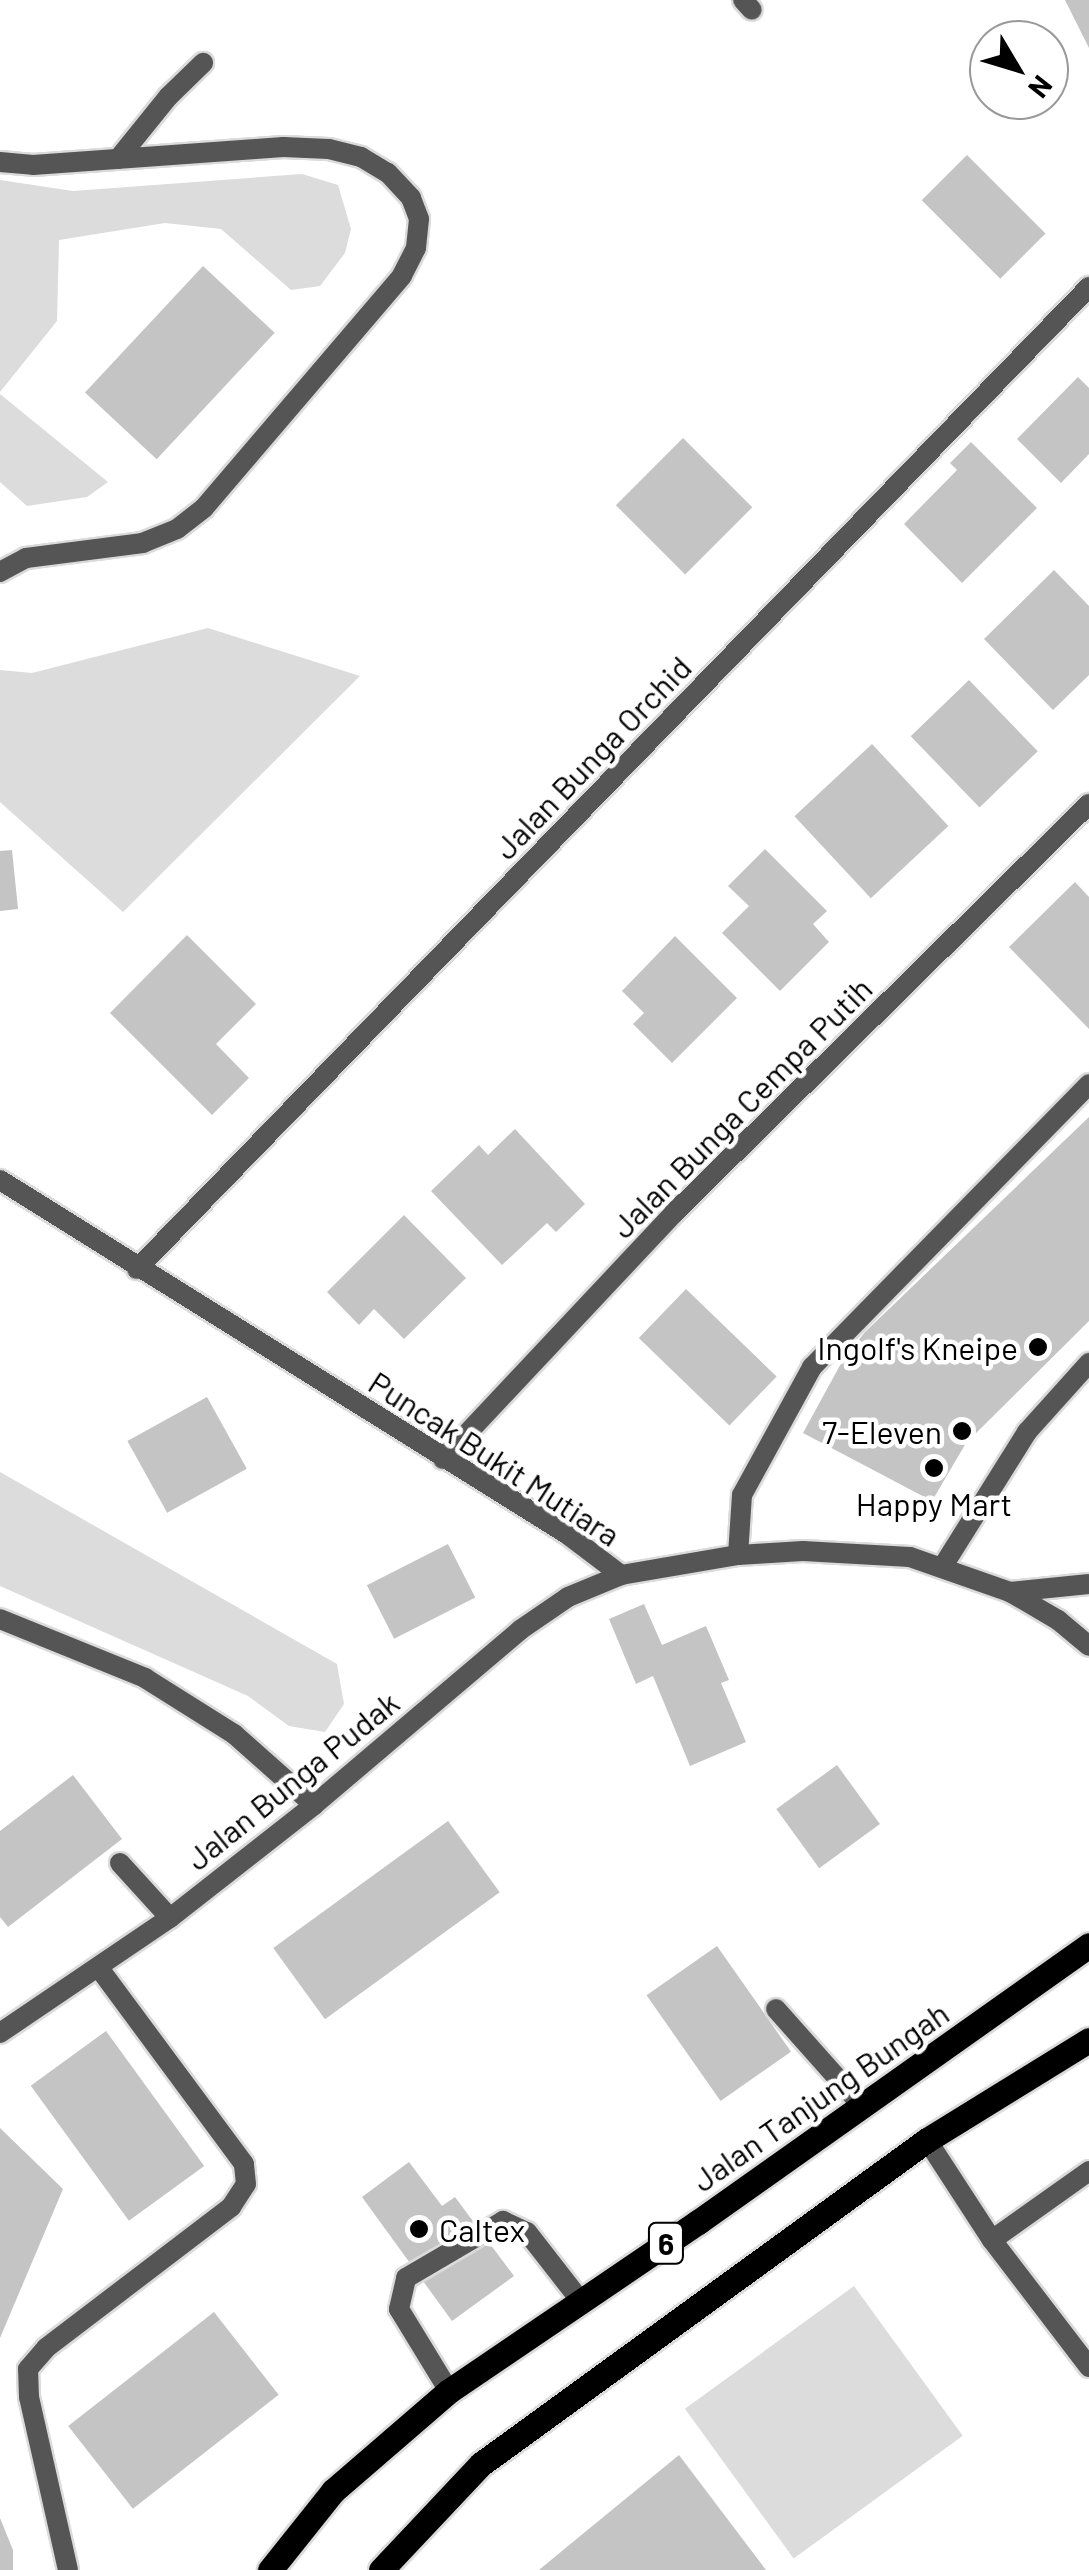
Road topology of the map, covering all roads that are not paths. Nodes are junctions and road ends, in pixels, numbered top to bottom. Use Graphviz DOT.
graph roads {
  1 [pos="203,63"];
  2 [pos="118,159"];
  3 [pos="0,162"];
  4 [pos="1089,287"];
  5 [pos="0,572"];
  6 [pos="1089,804"];
  7 [pos="1089,1084"];
  8 [pos="0,1180"];
  9 [pos="137,1268"];
  10 [pos="1089,1364"];
  11 [pos="443,1459"];
  12 [pos="738,1555"];
  13 [pos="943,1566"];
  14 [pos="621,1575"];
  15 [pos="1089,1584"];
  16 [pos="1010,1592"];
  17 [pos="0,1619"];
  18 [pos="1089,1646"];
  19 [pos="314,1805"];
  20 [pos="120,1862"];
  21 [pos="170,1918"];
  22 [pos="1089,1946"];
  23 [pos="99,1968"];
  24 [pos="776,2009"];
  25 [pos="0,2033"];
  26 [pos="1089,2040"];
  27 [pos="862,2106"];
  28 [pos="927,2140"];
  29 [pos="1089,2171"];
  30 [pos="992,2240"];
  31 [pos="580,2300"];
  32 [pos="1089,2367"];
  33 [pos="449,2391"];
  34 [pos="68,2570"];
  35 [pos="270,2570"];
  36 [pos="381,2570"];
  1 -- 2 [label="street"];
  2 -- 3 [label="street"];
  2 -- 5 [label="street"];
  4 -- 9 [label="street, Jalan Bunga Orchid"];
  6 -- 11 [label="street, Jalan Bunga Cempa Putih"];
  7 -- 12 [label="street"];
  8 -- 9 [label="street, Puncak Bukit Mutiara"];
  9 -- 11 [label="street, Puncak Bukit Mutiara"];
  10 -- 13 [label="street"];
  11 -- 14 [label="street, Puncak Bukit Mutiara"];
  12 -- 13 [label="street, Puncak Bukit Mutiara"];
  12 -- 14 [label="street, Puncak Bukit Mutiara"];
  13 -- 16 [label="street, Puncak Bukit Mutiara"];
  14 -- 19 [label="street, Jalan Bunga Pudak"];
  15 -- 16 [label="street, Puncak Bukit Mutiara"];
  16 -- 18 [label="street, Puncak Bukit Mutiara"];
  17 -- 19 [label="street"];
  19 -- 21 [label="street, Jalan Bunga Pudak"];
  20 -- 21 [label="street"];
  21 -- 23 [label="street, Jalan Bunga Pudak"];
  22 -- 27 [label="main road, Jalan Tanjung Bungah / 6"];
  23 -- 25 [label="street, Jalan Bunga Pudak"];
  23 -- 34 [label="street"];
  24 -- 27 [label="street"];
  26 -- 28 [label="main road, 6"];
  27 -- 31 [label="main road, Jalan Tanjung Bungah / 6"];
  28 -- 30 [label="street"];
  28 -- 36 [label="main road, 6"];
  29 -- 30 [label="street"];
  30 -- 32 [label="street"];
  31 -- 33 [label="main road, Jalan Tanjung Bungah / 6"];
  31 -- 33 [label="street"];
  33 -- 35 [label="main road, Jalan Tanjung Bungah / 6"];
}
